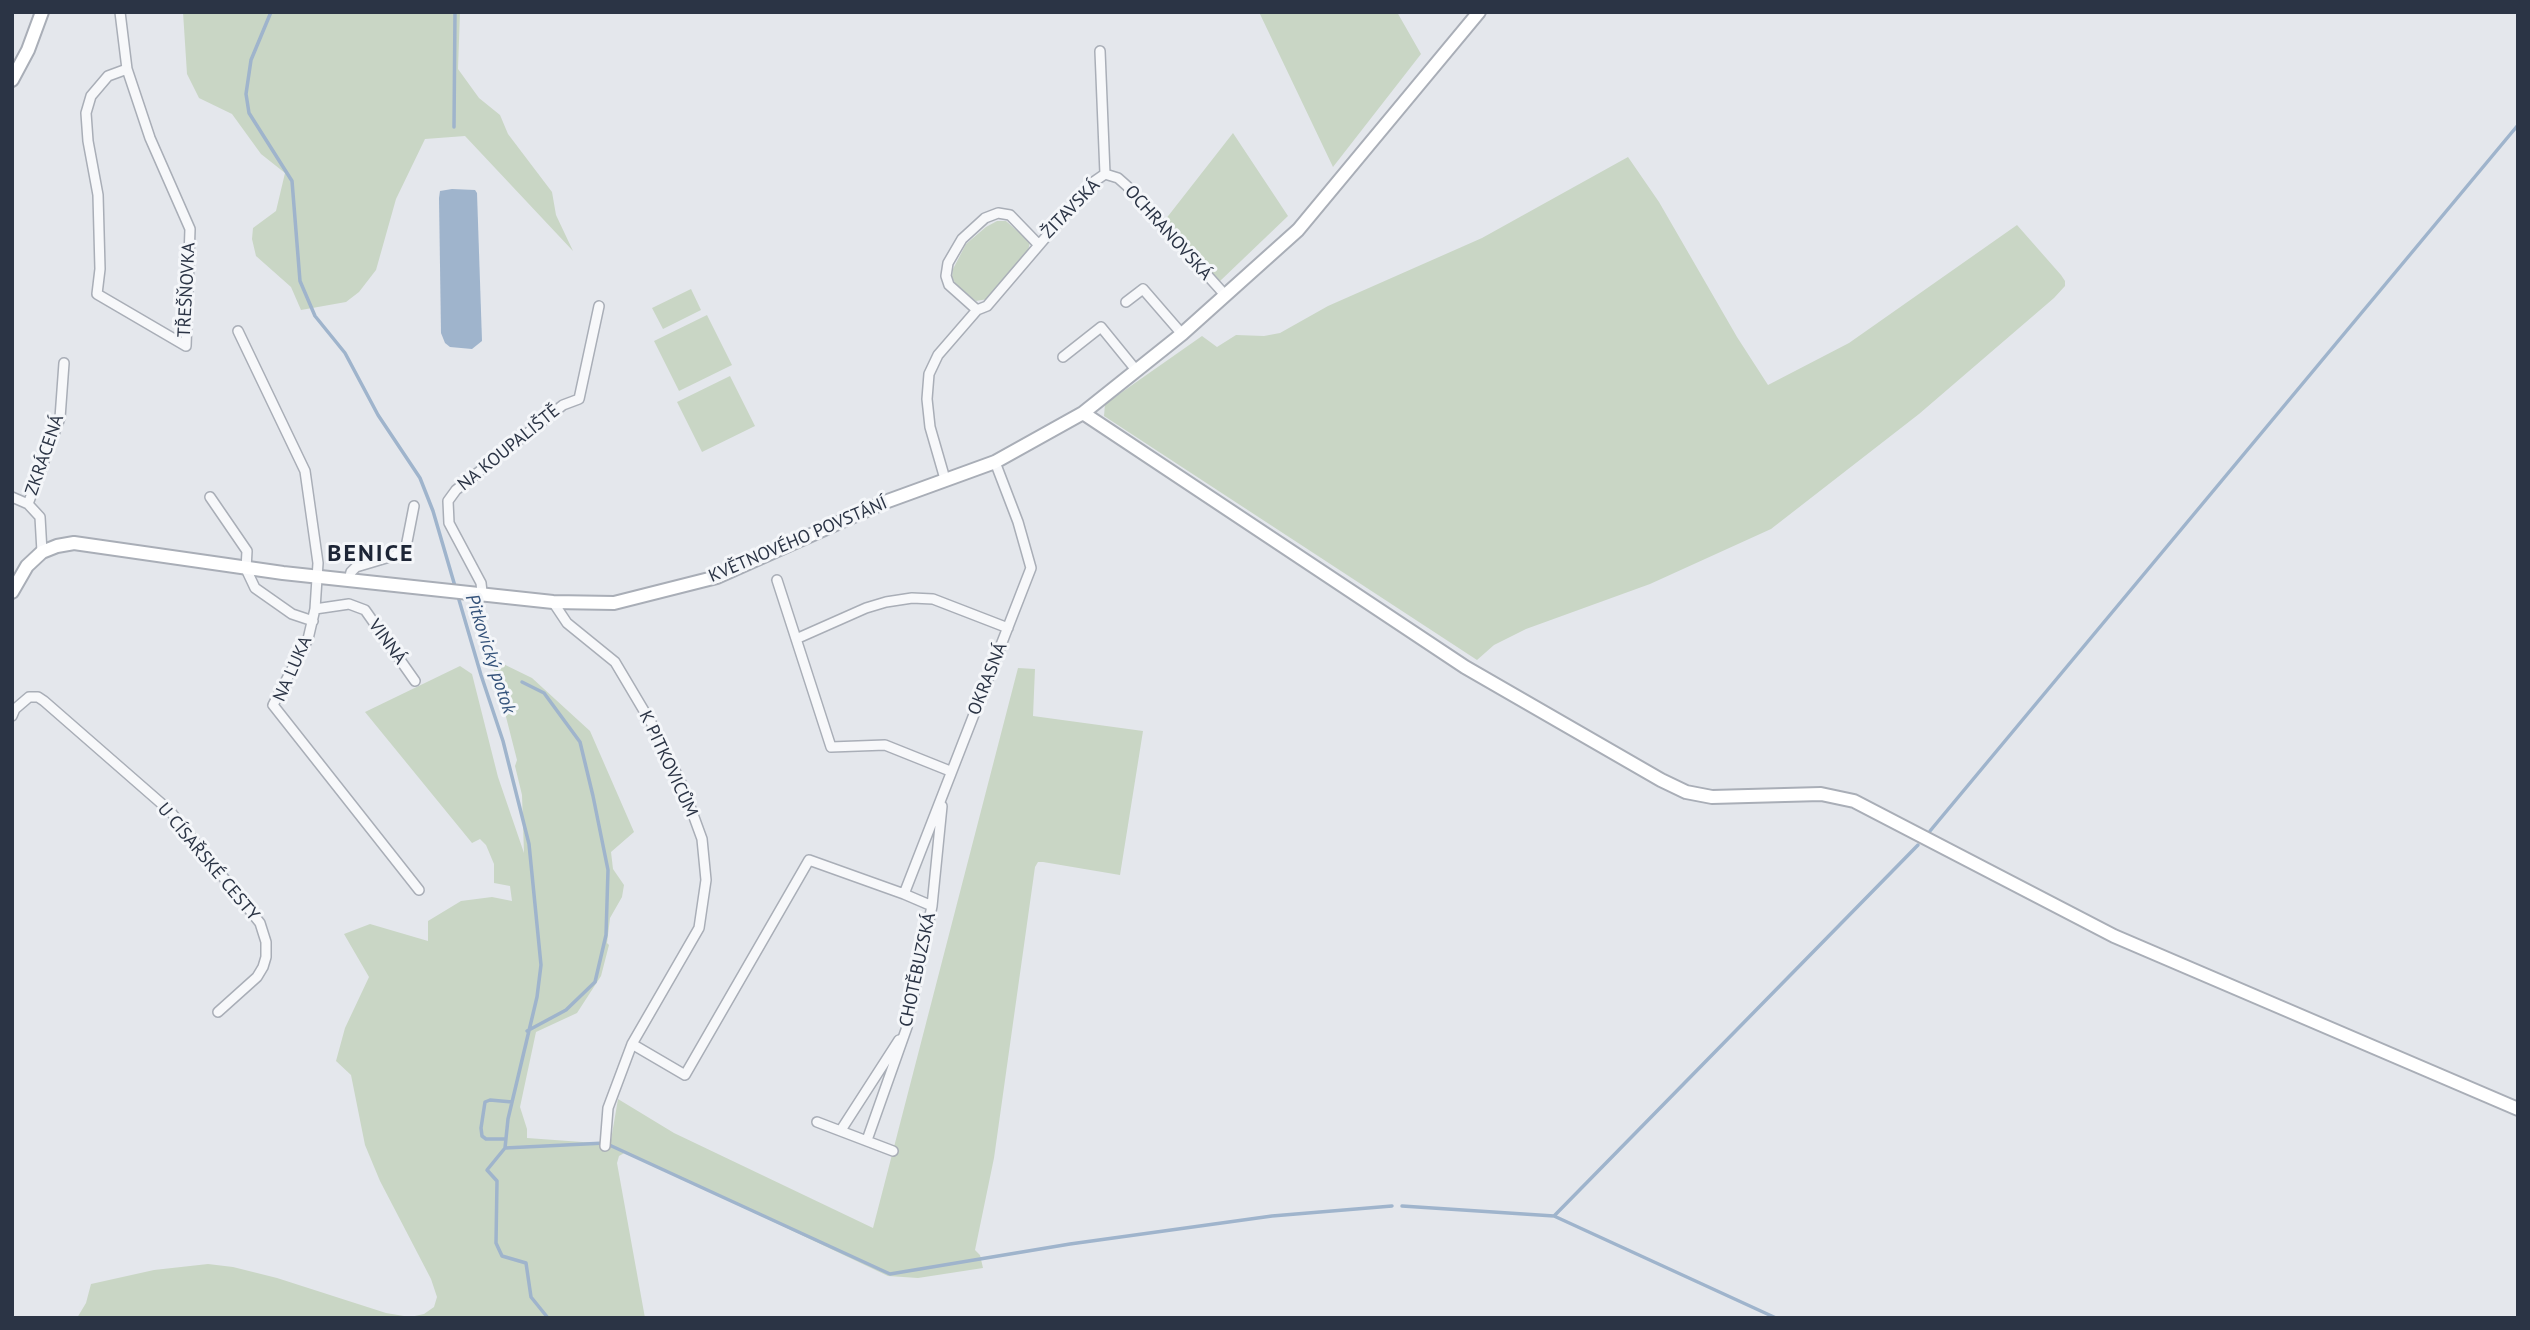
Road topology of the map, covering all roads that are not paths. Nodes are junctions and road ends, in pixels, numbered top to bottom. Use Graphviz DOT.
graph roads {
  1 [pos="42,12"];
  2 [pos="120,12"];
  3 [pos="1479,12"];
  4 [pos="1100,51"];
  5 [pos="127,69"];
  6 [pos="12,80"];
  7 [pos="1105,174"];
  8 [pos="1038,244"];
  9 [pos="1226,296"];
  10 [pos="1126,302"];
  11 [pos="599,306"];
  12 [pos="977,310"];
  13 [pos="238,331"];
  14 [pos="1182,334"];
  15 [pos="1063,357"];
  16 [pos="64,363"];
  17 [pos="1136,370"];
  18 [pos="1083,413"];
  19 [pos="995,462"];
  20 [pos="945,479"];
  21 [pos="12,496"];
  22 [pos="210,497"];
  23 [pos="28,504"];
  24 [pos="414,506"];
  25 [pos="42,552"];
  26 [pos="246,569"];
  27 [pos="318,577"];
  28 [pos="349,580"];
  29 [pos="777,580"];
  30 [pos="12,592"];
  31 [pos="478,592"];
  32 [pos="552,601"];
  33 [pos="315,609"];
  34 [pos="313,621"];
  35 [pos="1008,628"];
  36 [pos="796,639"];
  37 [pos="415,681"];
  38 [pos="13,710"];
  39 [pos="950,771"];
  40 [pos="943,794"];
  41 [pos="419,890"];
  42 [pos="904,894"];
  43 [pos="933,906"];
  44 [pos="218,1012"];
  45 [pos="907,1027"];
  46 [pos="632,1044"];
  47 [pos="2518,1109"];
  48 [pos="817,1122"];
  49 [pos="841,1130"];
  50 [pos="867,1140"];
  51 [pos="605,1143"];
  52 [pos="893,1151"];
  1 -- 6 [label="street"];
  2 -- 5 [label="street, TŘEŠŇOVKA"];
  3 -- 9 [label="street, KVĚTNOVÉHO POVSTÁNÍ"];
  4 -- 7 [label="street, OCHRANOVSKÁ"];
  5 -- 5 [label="street, TŘEŠŇOVKA"];
  7 -- 8 [label="street, ŽITAVSKÁ"];
  7 -- 9 [label="street, OCHRANOVSKÁ"];
  8 -- 12 [label="street, ŽITAVSKÁ"];
  8 -- 12 [label="street, ŽITAVSKÁ"];
  9 -- 14 [label="street, KVĚTNOVÉHO POVSTÁNÍ"];
  10 -- 14 [label="street"];
  11 -- 31 [label="street, NA KOUPALIŠTĚ"];
  12 -- 20 [label="street, ŽITAVSKÁ"];
  13 -- 27 [label="street, NA LUKA"];
  14 -- 17 [label="street, KVĚTNOVÉHO POVSTÁNÍ"];
  15 -- 17 [label="street"];
  16 -- 23 [label="street, ZKRÁCENÁ"];
  17 -- 18 [label="street, KVĚTNOVÉHO POVSTÁNÍ"];
  18 -- 19 [label="street, KVĚTNOVÉHO POVSTÁNÍ"];
  18 -- 47 [label="street"];
  19 -- 20 [label="street, KVĚTNOVÉHO POVSTÁNÍ"];
  19 -- 35 [label="street, OKRASNÁ"];
  20 -- 32 [label="street, KVĚTNOVÉHO POVSTÁNÍ"];
  21 -- 23 [label="street"];
  22 -- 26 [label="street"];
  23 -- 25 [label="street"];
  24 -- 28 [label="street"];
  25 -- 26 [label="street, KVĚTNOVÉHO POVSTÁNÍ"];
  25 -- 30 [label="street"];
  26 -- 27 [label="street, KVĚTNOVÉHO POVSTÁNÍ"];
  26 -- 34 [label="street"];
  27 -- 28 [label="street, KVĚTNOVÉHO POVSTÁNÍ"];
  27 -- 33 [label="street, NA LUKA"];
  28 -- 31 [label="street, KVĚTNOVÉHO POVSTÁNÍ"];
  29 -- 36 [label="street"];
  31 -- 32 [label="street, KVĚTNOVÉHO POVSTÁNÍ"];
  32 -- 46 [label="street, K PITKOVICŮM"];
  33 -- 34 [label="street, NA LUKA"];
  33 -- 37 [label="street, VINNÁ"];
  34 -- 41 [label="street, NA LUKA"];
  35 -- 36 [label="street"];
  35 -- 39 [label="street, OKRASNÁ"];
  36 -- 39 [label="street"];
  38 -- 44 [label="street, U CÍSAŘSKÉ CESTY"];
  39 -- 40 [label="street, OKRASNÁ"];
  40 -- 42 [label="street, OKRASNÁ"];
  40 -- 43 [label="street, CHOTĚBUZSKÁ"];
  42 -- 43 [label="street"];
  42 -- 46 [label="street"];
  43 -- 45 [label="street, CHOTĚBUZSKÁ"];
  45 -- 49 [label="street"];
  45 -- 50 [label="street, CHOTĚBUZSKÁ"];
  46 -- 51 [label="street, K PITKOVICŮM"];
  48 -- 49 [label="street"];
  49 -- 50 [label="street"];
  50 -- 52 [label="street"];
}
